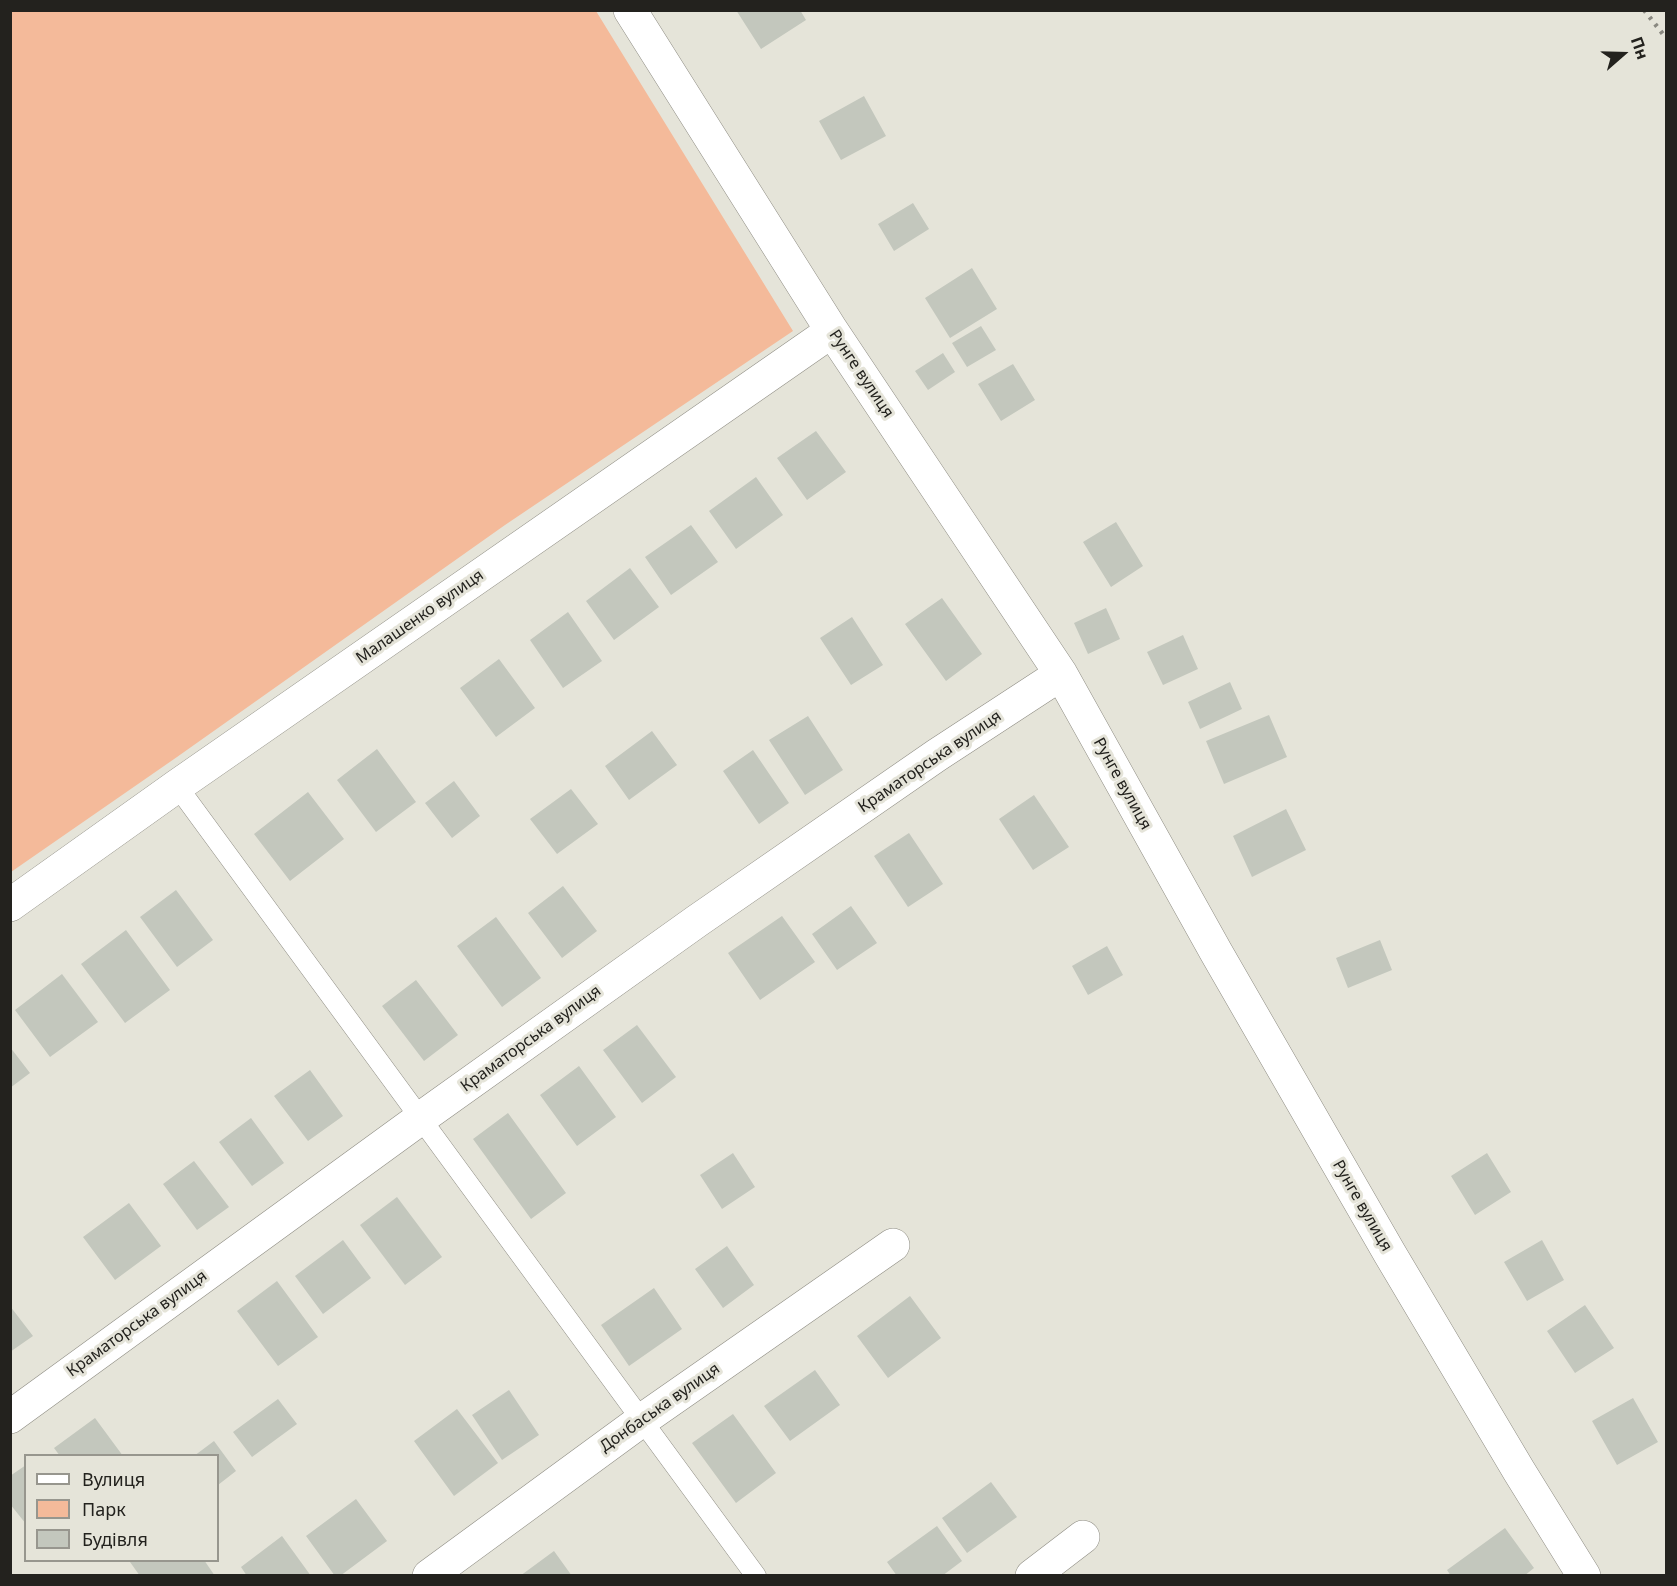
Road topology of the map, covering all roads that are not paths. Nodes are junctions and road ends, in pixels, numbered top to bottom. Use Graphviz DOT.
graph roads {
  1 [pos="630,10"];
  2 [pos="832,331"];
  3 [pos="1060,675"];
  4 [pos="177,786"];
  5 [pos="10,905"];
  6 [pos="421,1118"];
  7 [pos="893,1245"];
  8 [pos="10,1417"];
  9 [pos="642,1420"];
  10 [pos="1083,1537"];
  11 [pos="429,1575"];
  12 [pos="756,1575"];
  13 [pos="1032,1575"];
  14 [pos="1584,1575"];
  1 -- 2 [label="street, Рунге вулиця"];
  2 -- 3 [label="street, Рунге вулиця"];
  2 -- 4 [label="street, Малашенко вулиця"];
  3 -- 6 [label="street, Краматорська вулиця"];
  3 -- 14 [label="street, Рунге вулиця"];
  4 -- 5 [label="street, Малашенко вулиця"];
  4 -- 6 [label="lane"];
  6 -- 8 [label="street, Краматорська вулиця"];
  6 -- 9 [label="lane"];
  7 -- 9 [label="street, Донбаська вулиця"];
  9 -- 11 [label="street, Донбаська вулиця"];
  9 -- 12 [label="lane"];
  10 -- 13 [label="street"];
}
